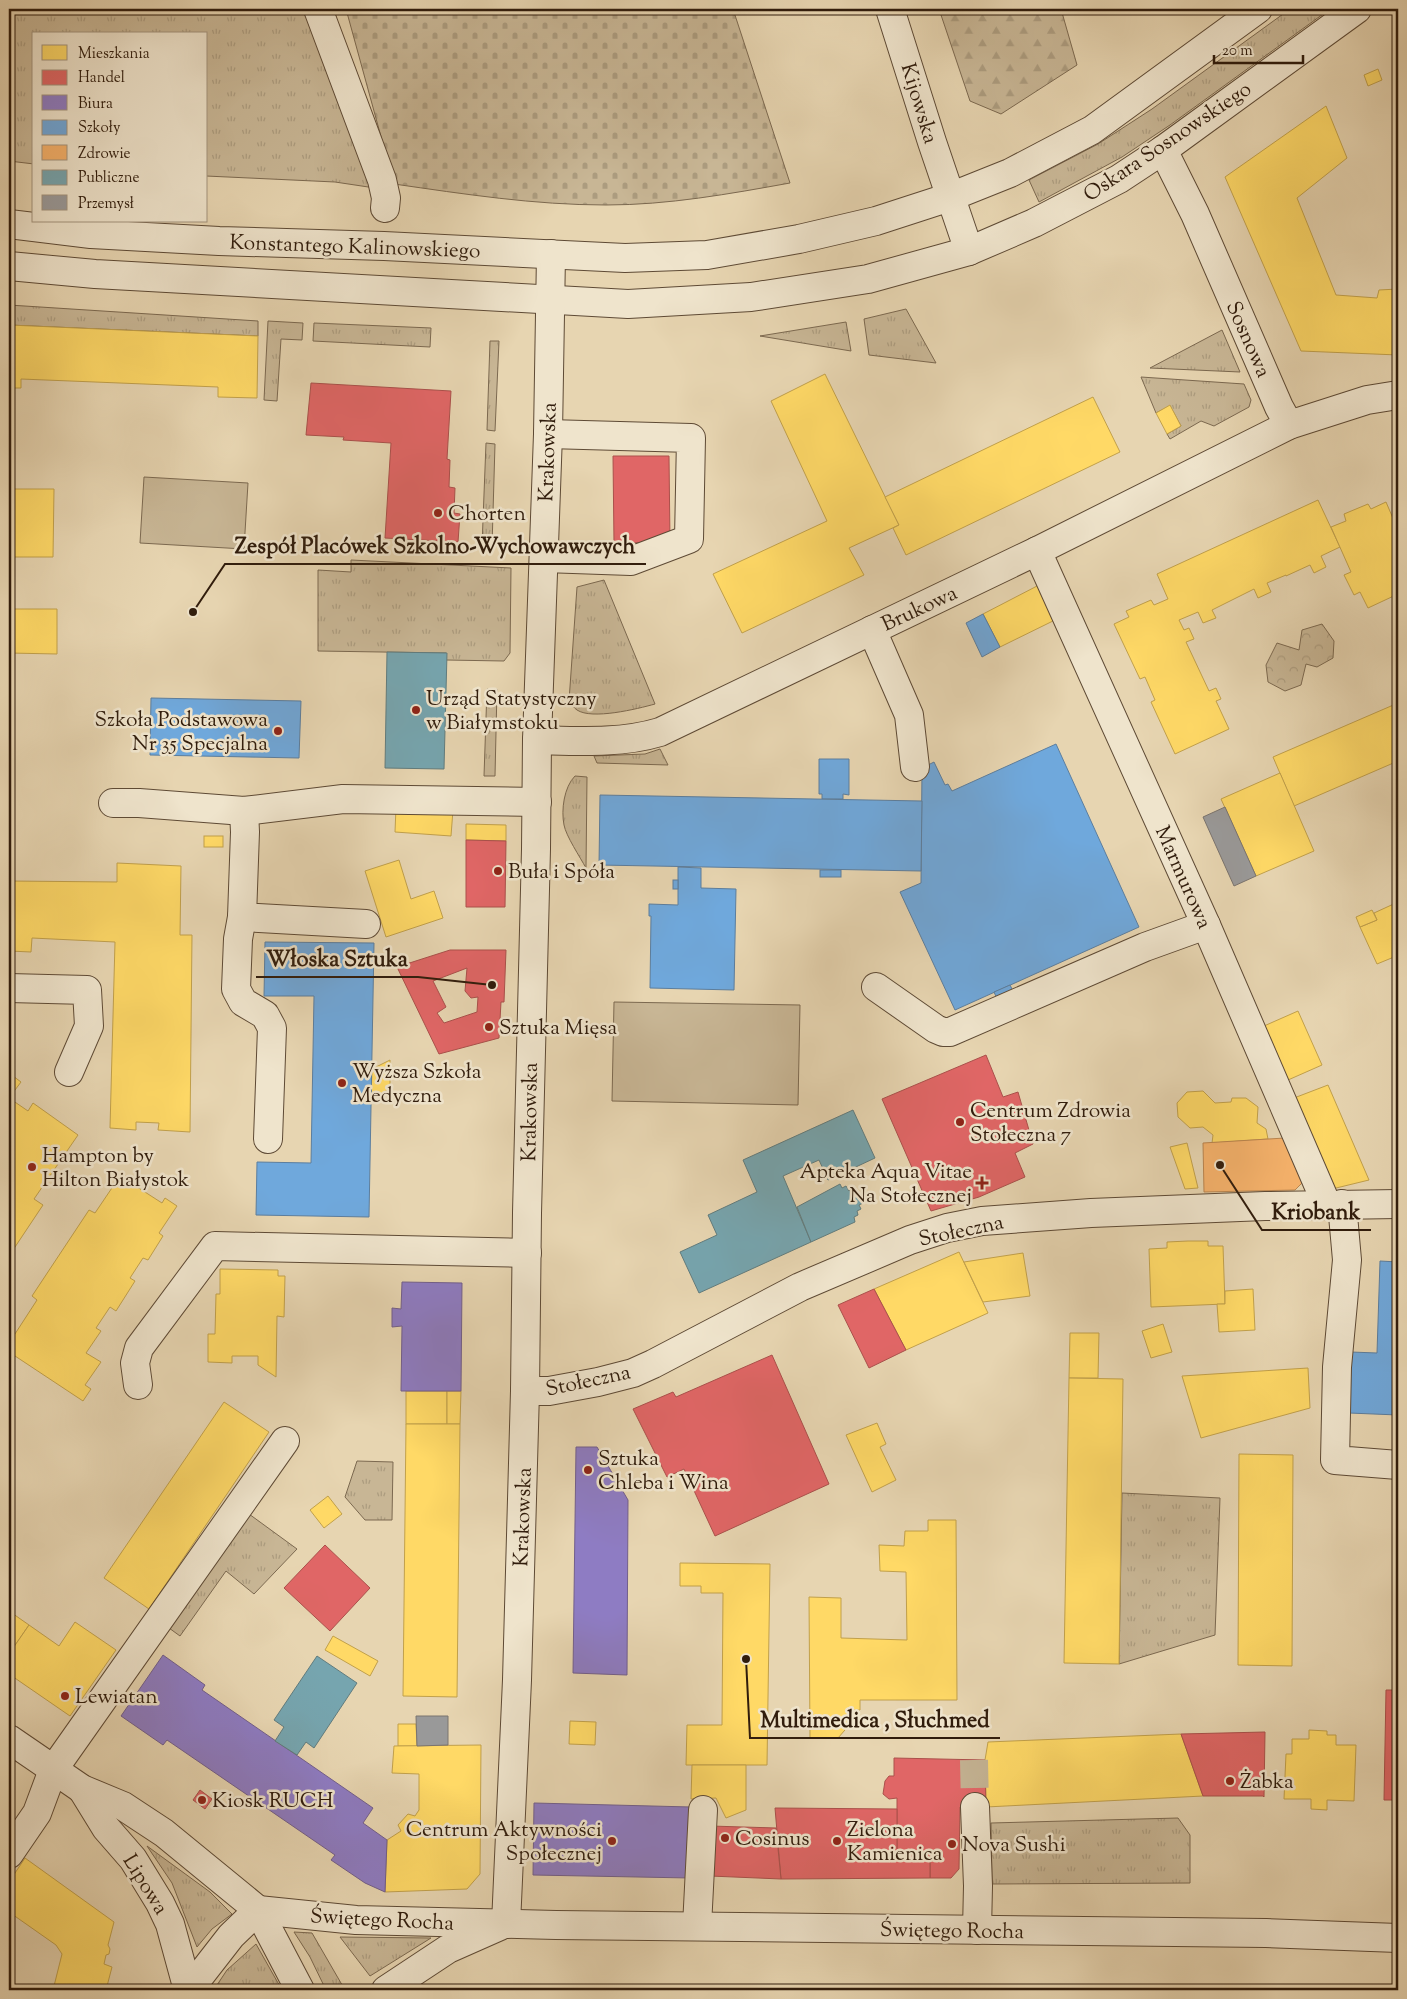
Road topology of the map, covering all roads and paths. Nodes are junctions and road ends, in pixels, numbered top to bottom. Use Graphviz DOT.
graph roads {
  1 [pos="318,9"];
  2 [pos="890,9"];
  3 [pos="1357,9"];
  4 [pos="1248,12"];
  5 [pos="1162,150"];
  6 [pos="950,197"];
  7 [pos="386,208"];
  8 [pos="9,224"];
  9 [pos="969,251"];
  10 [pos="551,254"];
  11 [pos="9,266"];
  12 [pos="550,301"];
  13 [pos="1398,395"];
  14 [pos="1289,425"];
  15 [pos="548,434"];
  16 [pos="1037,551"];
  17 [pos="544,558"];
  18 [pos="872,630"];
  19 [pos="537,740"];
  20 [pos="915,767"];
  21 [pos="113,802"];
  22 [pos="537,802"];
  23 [pos="244,811"];
  24 [pos="242,917"];
  25 [pos="366,924"];
  26 [pos="1206,925"];
  27 [pos="876,987"];
  28 [pos="9,988"];
  29 [pos="68,1072"];
  30 [pos="268,1139"];
  31 [pos="1334,1204"];
  32 [pos="1398,1204"];
  33 [pos="527,1253"];
  34 [pos="138,1385"];
  35 [pos="525,1391"];
  36 [pos="285,1441"];
  37 [pos="1398,1448"];
  38 [pos="1387,1464"];
  39 [pos="9,1740"];
  40 [pos="54,1770"];
  41 [pos="82,1789"];
  42 [pos="975,1807"];
  43 [pos="703,1810"];
  44 [pos="9,1854"];
  45 [pos="258,1910"];
  46 [pos="506,1924"];
  47 [pos="698,1926"];
  48 [pos="977,1930"];
  49 [pos="1398,1938"];
  50 [pos="189,1990"];
  51 [pos="300,1990"];
  52 [pos="386,1990"];
  1 -- 7 [label="street"];
  2 -- 6 [label="street, Kijowska"];
  3 -- 5 [label="street, Oskara Sosnowskiego"];
  4 -- 6 [label="street"];
  5 -- 9 [label="street, Oskara Sosnowskiego"];
  5 -- 14 [label="street, Sosnowa"];
  6 -- 9 [label="street, Kijowska"];
  6 -- 10 [label="street"];
  8 -- 10 [label="street, Konstantego Kalinowskiego"];
  9 -- 12 [label="street, Oskara Sosnowskiego"];
  10 -- 12 [label="street, Krakowska"];
  11 -- 12 [label="street, Konstantego Kalinowskiego"];
  12 -- 15 [label="street, Krakowska"];
  13 -- 14 [label="street"];
  14 -- 16 [label="street, Brukowa"];
  15 -- 17 [label="street, Krakowska"];
  15 -- 17 [label="street"];
  16 -- 18 [label="street, Brukowa"];
  16 -- 26 [label="street, Marmurowa"];
  17 -- 19 [label="street, Krakowska"];
  18 -- 19 [label="street, Brukowa"];
  18 -- 20 [label="street"];
  19 -- 22 [label="street, Krakowska"];
  21 -- 23 [label="street"];
  22 -- 23 [label="street"];
  22 -- 33 [label="street, Krakowska"];
  23 -- 24 [label="street"];
  24 -- 25 [label="street"];
  24 -- 30 [label="street"];
  26 -- 27 [label="street"];
  26 -- 31 [label="street, Marmurowa"];
  28 -- 29 [label="street"];
  31 -- 32 [label="street, Stołeczna"];
  31 -- 35 [label="street, Stołeczna"];
  31 -- 38 [label="street, Marmurowa"];
  33 -- 34 [label="street"];
  33 -- 35 [label="street, Krakowska"];
  35 -- 46 [label="street, Krakowska"];
  36 -- 40 [label="street"];
  37 -- 38 [label="street"];
  39 -- 40 [label="street, Lipowa"];
  40 -- 41 [label="street, Lipowa"];
  40 -- 44 [label="street"];
  41 -- 45 [label="street, Lipowa"];
  41 -- 50 [label="street, Lipowa"];
  42 -- 48 [label="street"];
  43 -- 47 [label="street"];
  45 -- 46 [label="street, Świętego Rocha"];
  45 -- 50 [label="street"];
  45 -- 51 [label="street"];
  46 -- 47 [label="street, Świętego Rocha"];
  46 -- 52 [label="street, Świętego Rocha"];
  47 -- 48 [label="street, Świętego Rocha"];
  48 -- 49 [label="street, Świętego Rocha"];
}
